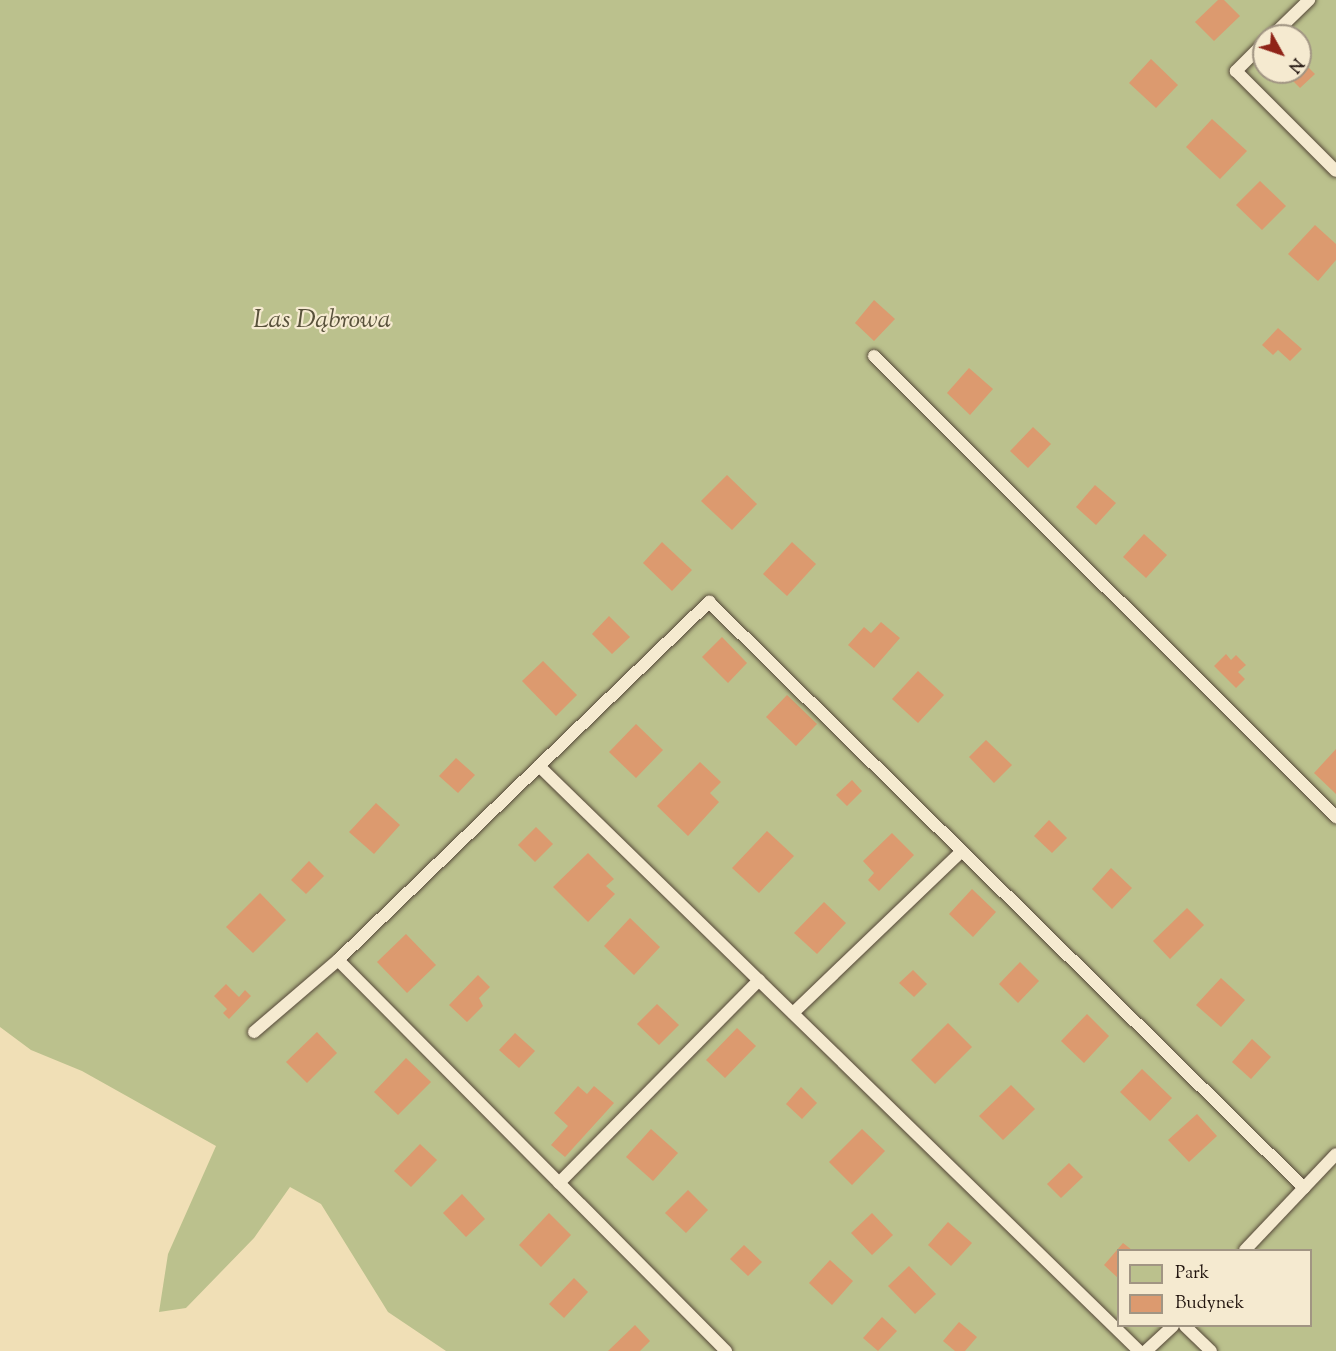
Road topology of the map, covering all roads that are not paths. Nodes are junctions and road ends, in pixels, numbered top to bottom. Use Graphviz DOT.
graph roads {
  1 [pos="1309,0"];
  2 [pos="1284,24"];
  3 [pos="1252,56"];
  4 [pos="1336,171"];
  5 [pos="874,356"];
  6 [pos="539,766"];
  7 [pos="1336,817"];
  8 [pos="962,851"];
  9 [pos="338,960"];
  10 [pos="759,980"];
  11 [pos="793,1013"];
  12 [pos="254,1032"];
  13 [pos="1336,1154"];
  14 [pos="559,1183"];
  15 [pos="1304,1188"];
  16 [pos="1247,1249"];
  17 [pos="1172,1327"];
  18 [pos="1186,1327"];
  19 [pos="726,1351"];
  20 [pos="1139,1351"];
  21 [pos="1146,1351"];
  22 [pos="1211,1351"];
  1 -- 2 [label="lane"];
  3 -- 4 [label="lane"];
  5 -- 7 [label="lane"];
  6 -- 8 [label="lane"];
  6 -- 9 [label="lane"];
  6 -- 10 [label="lane"];
  8 -- 11 [label="lane"];
  8 -- 15 [label="lane"];
  9 -- 12 [label="lane"];
  9 -- 14 [label="lane"];
  10 -- 11 [label="lane"];
  10 -- 14 [label="lane"];
  11 -- 20 [label="lane"];
  13 -- 15 [label="lane"];
  14 -- 19 [label="lane"];
  15 -- 16 [label="lane"];
  17 -- 21 [label="lane"];
  18 -- 22 [label="lane"];
}
